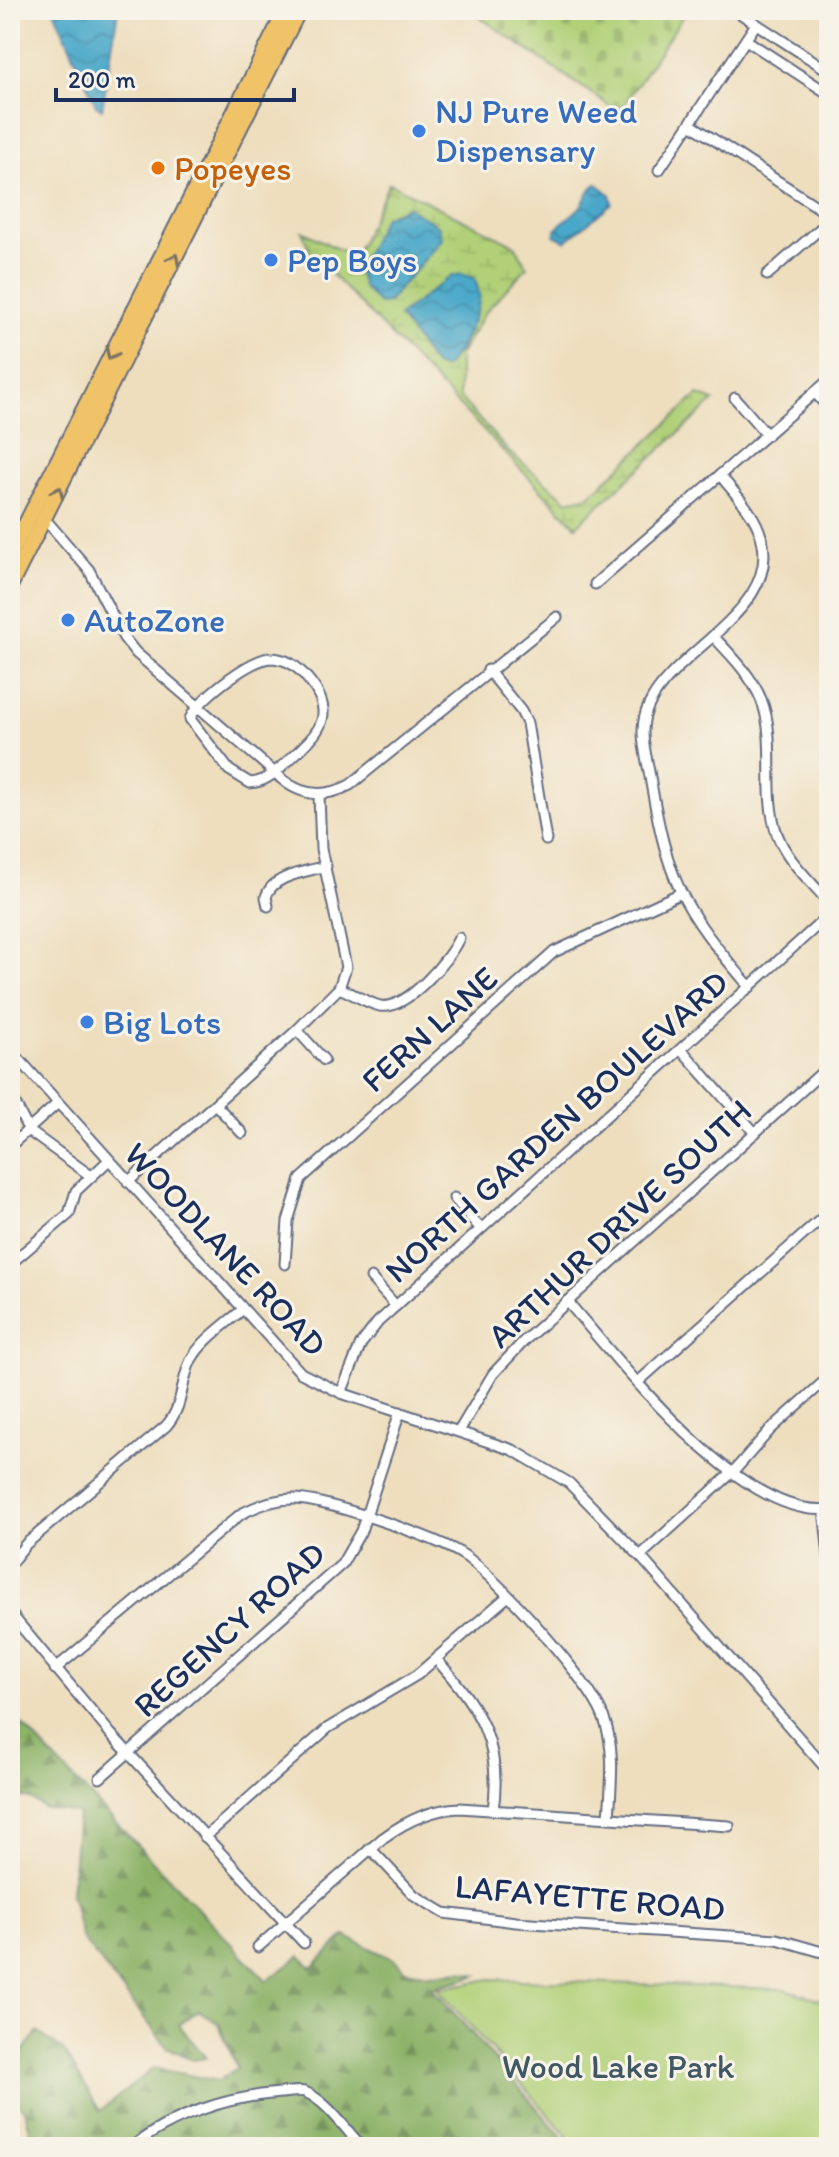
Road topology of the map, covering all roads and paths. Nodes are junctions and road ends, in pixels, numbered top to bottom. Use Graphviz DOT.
graph roads {
  1 [pos="286,10"];
  2 [pos="299,10"];
  3 [pos="735,10"];
  4 [pos="756,24"];
  5 [pos="746,40"];
  6 [pos="829,71"];
  7 [pos="829,94"];
  8 [pos="690,124"];
  9 [pos="659,170"];
  10 [pos="829,220"];
  11 [pos="767,275"];
  12 [pos="829,380"];
  13 [pos="815,393"];
  14 [pos="735,398"];
  15 [pos="829,408"];
  16 [pos="767,435"];
  17 [pos="720,475"];
  18 [pos="44,518"];
  19 [pos="10,555"];
  20 [pos="595,584"];
  21 [pos="10,586"];
  22 [pos="557,617"];
  23 [pos="713,636"];
  24 [pos="488,670"];
  25 [pos="197,708"];
  26 [pos="275,773"];
  27 [pos="319,795"];
  28 [pos="546,840"];
  29 [pos="326,866"];
  30 [pos="679,894"];
  31 [pos="829,903"];
  32 [pos="268,906"];
  33 [pos="829,915"];
  34 [pos="459,938"];
  35 [pos="750,987"];
  36 [pos="339,988"];
  37 [pos="297,1030"];
  38 [pos="10,1049"];
  39 [pos="681,1049"];
  40 [pos="324,1060"];
  41 [pos="829,1066"];
  42 [pos="10,1094"];
  43 [pos="58,1103"];
  44 [pos="215,1104"];
  45 [pos="29,1131"];
  46 [pos="242,1133"];
  47 [pos="755,1133"];
  48 [pos="10,1146"];
  49 [pos="109,1160"];
  50 [pos="91,1176"];
  51 [pos="128,1182"];
  52 [pos="454,1198"];
  53 [pos="829,1212"];
  54 [pos="480,1228"];
  55 [pos="10,1264"];
  56 [pos="285,1264"];
  57 [pos="371,1278"];
  58 [pos="567,1301"];
  59 [pos="396,1306"];
  60 [pos="242,1310"];
  61 [pos="829,1377"];
  62 [pos="638,1382"];
  63 [pos="341,1393"];
  64 [pos="400,1412"];
  65 [pos="459,1431"];
  66 [pos="734,1471"];
  67 [pos="827,1509"];
  68 [pos="365,1518"];
  69 [pos="640,1556"];
  70 [pos="829,1556"];
  71 [pos="10,1562"];
  72 [pos="507,1597"];
  73 [pos="10,1613"];
  74 [pos="436,1659"];
  75 [pos="55,1669"];
  76 [pos="129,1754"];
  77 [pos="829,1772"];
  78 [pos="100,1778"];
  79 [pos="493,1810"];
  80 [pos="609,1818"];
  81 [pos="729,1826"];
  82 [pos="205,1837"];
  83 [pos="370,1848"];
  84 [pos="284,1925"];
  85 [pos="304,1943"];
  86 [pos="258,1947"];
  87 [pos="829,1954"];
  88 [pos="132,2147"];
  89 [pos="362,2147"];
  1 -- 19 [label="highway, one-way"];
  18 -- 2 [label="highway, one-way"];
  3 -- 4 [label="street"];
  4 -- 5 [label="street"];
  4 -- 6 [label="street"];
  5 -- 7 [label="street"];
  5 -- 8 [label="street"];
  8 -- 9 [label="street"];
  8 -- 10 [label="street"];
  10 -- 11 [label="street"];
  12 -- 13 [label="street"];
  13 -- 15 [label="street"];
  13 -- 16 [label="street"];
  14 -- 16 [label="street"];
  16 -- 17 [label="street"];
  17 -- 20 [label="street"];
  17 -- 23 [label="street"];
  18 -- 21 [label="highway"];
  18 -- 25 [label="street"];
  22 -- 24 [label="street"];
  23 -- 30 [label="street"];
  23 -- 31 [label="street"];
  24 -- 27 [label="street"];
  24 -- 28 [label="street"];
  25 -- 26 [label="street"];
  25 -- 26 [label="street"];
  25 -- 26 [label="street"];
  26 -- 27 [label="street"];
  27 -- 29 [label="street"];
  29 -- 32 [label="street"];
  29 -- 36 [label="street"];
  30 -- 35 [label="street"];
  30 -- 56 [label="street, FERN LANE"];
  33 -- 35 [label="street, NORTH GARDEN BOULEVARD"];
  34 -- 36 [label="street"];
  35 -- 39 [label="street, NORTH GARDEN BOULEVARD"];
  36 -- 37 [label="street"];
  37 -- 40 [label="street"];
  37 -- 44 [label="street"];
  38 -- 43 [label="street, WOODLANE ROAD"];
  39 -- 47 [label="street"];
  39 -- 54 [label="street, NORTH GARDEN BOULEVARD"];
  41 -- 47 [label="street, ARTHUR DRIVE SOUTH"];
  42 -- 45 [label="street"];
  43 -- 45 [label="street"];
  43 -- 49 [label="street, WOODLANE ROAD"];
  44 -- 46 [label="street"];
  44 -- 51 [label="street"];
  45 -- 48 [label="street"];
  45 -- 50 [label="street"];
  47 -- 58 [label="street, ARTHUR DRIVE SOUTH"];
  49 -- 50 [label="street"];
  49 -- 51 [label="street, WOODLANE ROAD"];
  50 -- 55 [label="street"];
  51 -- 60 [label="street, WOODLANE ROAD"];
  52 -- 54 [label="street"];
  53 -- 62 [label="street"];
  54 -- 59 [label="street, NORTH GARDEN BOULEVARD"];
  57 -- 59 [label="street"];
  58 -- 62 [label="street"];
  58 -- 65 [label="street, ARTHUR DRIVE SOUTH"];
  59 -- 63 [label="street, NORTH GARDEN BOULEVARD"];
  60 -- 63 [label="street, WOODLANE ROAD"];
  60 -- 71 [label="street"];
  61 -- 66 [label="street"];
  62 -- 66 [label="street"];
  63 -- 64 [label="street, WOODLANE ROAD"];
  64 -- 65 [label="street, WOODLANE ROAD"];
  64 -- 68 [label="street, REGENCY ROAD"];
  65 -- 69 [label="street, WOODLANE ROAD"];
  66 -- 67 [label="street"];
  66 -- 69 [label="street"];
  67 -- 70 [label="street"];
  68 -- 72 [label="street"];
  68 -- 75 [label="street"];
  68 -- 76 [label="street, REGENCY ROAD"];
  69 -- 77 [label="street, WOODLANE ROAD"];
  72 -- 74 [label="street"];
  72 -- 80 [label="street"];
  73 -- 75 [label="street"];
  74 -- 79 [label="street"];
  74 -- 82 [label="street"];
  75 -- 76 [label="street"];
  76 -- 78 [label="street, REGENCY ROAD"];
  76 -- 82 [label="street"];
  79 -- 80 [label="street"];
  79 -- 83 [label="street"];
  80 -- 81 [label="street"];
  82 -- 84 [label="street"];
  83 -- 84 [label="street"];
  83 -- 87 [label="street, LAFAYETTE ROAD"];
  84 -- 85 [label="street"];
  84 -- 86 [label="street"];
  88 -- 89 [label="street"];
}
